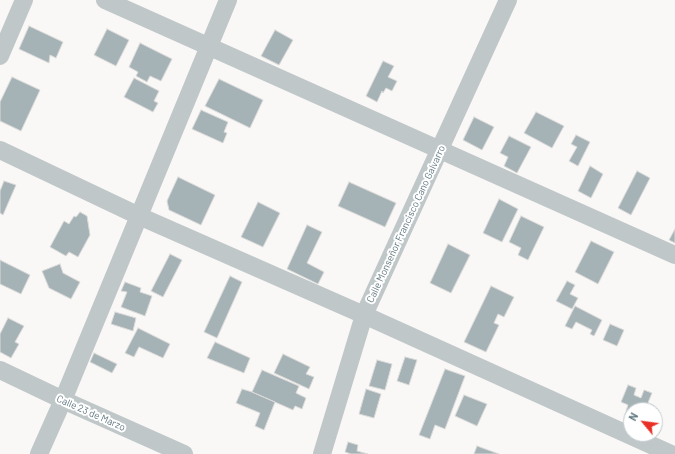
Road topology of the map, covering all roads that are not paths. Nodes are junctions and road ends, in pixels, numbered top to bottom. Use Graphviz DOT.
graph roads {
  1 [pos="24,0"];
  2 [pos="105,0"];
  3 [pos="228,0"];
  4 [pos="508,0"];
  5 [pos="208,46"];
  6 [pos="0,56"];
  7 [pos="440,149"];
  8 [pos="0,150"];
  9 [pos="139,216"];
  10 [pos="675,255"];
  11 [pos="364,316"];
  12 [pos="0,370"];
  13 [pos="62,400"];
  14 [pos="39,454"];
  15 [pos="184,454"];
  16 [pos="322,454"];
  17 [pos="671,454"];
  1 -- 6 [label="street"];
  2 -- 5 [label="street"];
  3 -- 5 [label="street"];
  4 -- 7 [label="street, Calle Monseñor Francisco Cano Galvarro"];
  5 -- 7 [label="street"];
  5 -- 9 [label="street"];
  7 -- 10 [label="street"];
  7 -- 11 [label="street, Calle Monseñor Francisco Cano Galvarro"];
  8 -- 9 [label="street"];
  9 -- 11 [label="street"];
  9 -- 13 [label="street"];
  11 -- 16 [label="street, Calle Monseñor Francisco Cano Galvarro"];
  11 -- 17 [label="street"];
  12 -- 13 [label="street, Calle 23 de Marzo"];
  13 -- 14 [label="street"];
  13 -- 15 [label="street, Calle 23 de Marzo"];
}
